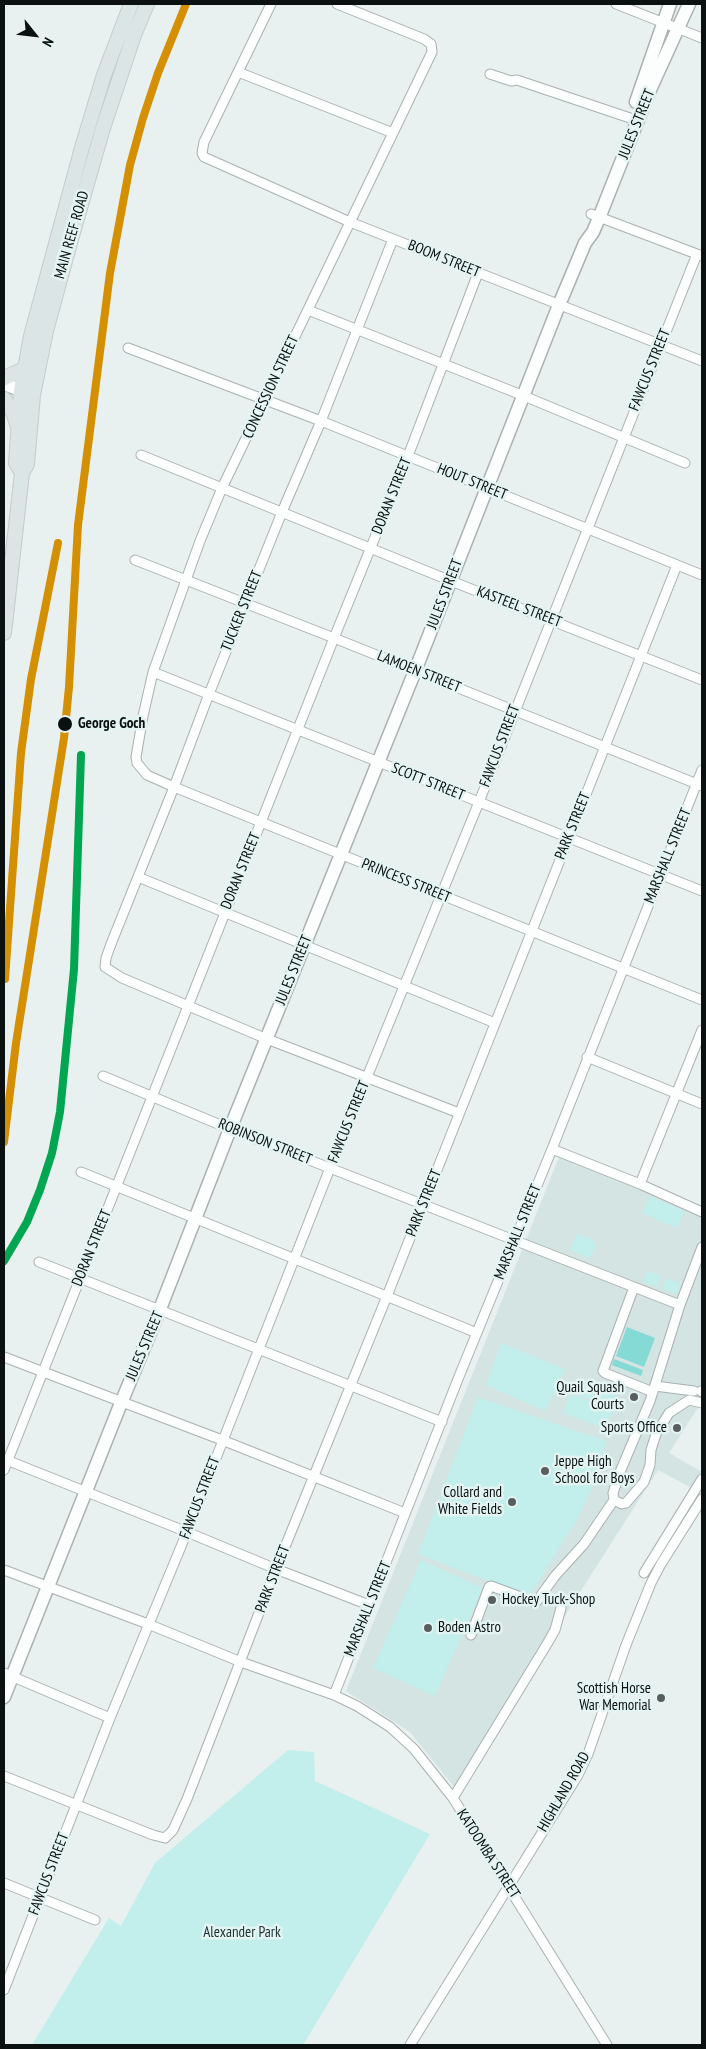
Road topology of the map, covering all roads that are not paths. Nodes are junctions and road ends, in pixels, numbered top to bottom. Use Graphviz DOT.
graph roads {
  1 [pos="131,4"];
  2 [pos="147,4"];
  3 [pos="272,4"];
  4 [pos="337,4"];
  5 [pos="616,4"];
  6 [pos="670,4"];
  7 [pos="689,4"];
  8 [pos="663,22"];
  9 [pos="679,28"];
  10 [pos="702,38"];
  11 [pos="238,72"];
  12 [pos="490,74"];
  13 [pos="630,118"];
  14 [pos="393,133"];
  15 [pos="595,216"];
  16 [pos="350,222"];
  17 [pos="393,238"];
  18 [pos="699,255"];
  19 [pos="478,272"];
  20 [pos="559,306"];
  21 [pos="308,310"];
  22 [pos="356,329"];
  23 [pos="660,343"];
  24 [pos="128,348"];
  25 [pos="702,361"];
  26 [pos="443,364"];
  27 [pos="24,369"];
  28 [pos="4,378"];
  29 [pos="4,384"];
  30 [pos="27,393"];
  31 [pos="524,396"];
  32 [pos="4,399"];
  33 [pos="264,400"];
  34 [pos="321,421"];
  35 [pos="19,429"];
  36 [pos="624,437"];
  37 [pos="140,455"];
  38 [pos="408,456"];
  39 [pos="685,463"];
  40 [pos="22,473"];
  41 [pos="222,488"];
  42 [pos="487,488"];
  43 [pos="282,512"];
  44 [pos="587,528"];
  45 [pos="371,548"];
  46 [pos="135,560"];
  47 [pos="677,565"];
  48 [pos="702,575"];
  49 [pos="186,580"];
  50 [pos="451,580"];
  51 [pos="246,603"];
  52 [pos="551,619"];
  53 [pos="4,633"];
  54 [pos="334,638"];
  55 [pos="642,654"];
  56 [pos="415,671"];
  57 [pos="153,672"];
  58 [pos="702,680"];
  59 [pos="209,694"];
  60 [pos="514,711"];
  61 [pos="298,729"];
  62 [pos="139,739"];
  63 [pos="604,747"];
  64 [pos="377,762"];
  65 [pos="702,770"];
  66 [pos="700,785"];
  67 [pos="174,787"];
  68 [pos="479,802"];
  69 [pos="261,821"];
  70 [pos="568,838"];
  71 [pos="341,855"];
  72 [pos="660,875"];
  73 [pos="138,877"];
  74 [pos="702,892"];
  75 [pos="440,895"];
  76 [pos="225,912"];
  77 [pos="532,931"];
  78 [pos="304,944"];
  79 [pos="623,968"];
  80 [pos="404,985"];
  81 [pos="702,1000"];
  82 [pos="188,1005"];
  83 [pos="495,1023"];
  84 [pos="702,1030"];
  85 [pos="267,1039"];
  86 [pos="587,1057"];
  87 [pos="103,1076"];
  88 [pos="367,1077"];
  89 [pos="677,1094"];
  90 [pos="153,1096"];
  91 [pos="702,1104"];
  92 [pos="460,1113"];
  93 [pos="230,1128"];
  94 [pos="552,1149"];
  95 [pos="330,1168"];
  96 [pos="81,1172"];
  97 [pos="640,1184"];
  98 [pos="116,1187"];
  99 [pos="423,1205"];
  100 [pos="702,1212"];
  101 [pos="196,1219"];
  102 [pos="514,1241"];
  103 [pos="702,1247"];
  104 [pos="296,1258"];
  105 [pos="39,1262"];
  106 [pos="80,1278"];
  107 [pos="634,1287"];
  108 [pos="387,1296"];
  109 [pos="680,1305"];
  110 [pos="160,1309"];
  111 [pos="477,1333"];
  112 [pos="259,1350"];
  113 [pos="4,1357"];
  114 [pos="44,1372"];
  115 [pos="350,1386"];
  116 [pos="654,1389"];
  117 [pos="699,1391"];
  118 [pos="700,1402"];
  119 [pos="121,1403"];
  120 [pos="442,1422"];
  121 [pos="222,1440"];
  122 [pos="6,1460"];
  123 [pos="4,1470"];
  124 [pos="313,1476"];
  125 [pos="702,1479"];
  126 [pos="86,1493"];
  127 [pos="702,1499"];
  128 [pos="614,1500"];
  129 [pos="406,1513"];
  130 [pos="187,1532"];
  131 [pos="4,1570"];
  132 [pos="276,1570"];
  133 [pos="644,1573"];
  134 [pos="47,1586"];
  135 [pos="369,1605"];
  136 [pos="561,1608"];
  137 [pos="148,1624"];
  138 [pos="471,1635"];
  139 [pos="241,1662"];
  140 [pos="8,1675"];
  141 [pos="334,1695"];
  142 [pos="4,1697"];
  143 [pos="110,1718"];
  144 [pos="4,1776"];
  145 [pos="452,1798"];
  146 [pos="76,1805"];
  147 [pos="4,1883"];
  148 [pos="508,1885"];
  149 [pos="40,1898"];
  150 [pos="95,1920"];
  151 [pos="4,1988"];
  152 [pos="410,2045"];
  153 [pos="608,2045"];
  1 -- 27 [label="main road, MAIN REEF ROAD"];
  2 -- 30 [label="main road, MAIN REEF ROAD"];
  3 -- 11 [label="street"];
  4 -- 14 [label="street, CONCESSION STREET"];
  5 -- 8 [label="street"];
  6 -- 8 [label="main road, JULES STREET"];
  7 -- 9 [label="main road, JULES STREET"];
  8 -- 9 [label="street"];
  8 -- 13 [label="main road, JULES STREET"];
  9 -- 10 [label="street"];
  9 -- 15 [label="main road, JULES STREET"];
  11 -- 14 [label="street"];
  11 -- 16 [label="street, BOOM STREET"];
  12 -- 13 [label="street"];
  13 -- 15 [label="main road, JULES STREET"];
  14 -- 16 [label="street, CONCESSION STREET"];
  15 -- 18 [label="street"];
  15 -- 20 [label="main road, JULES STREET"];
  16 -- 17 [label="street, BOOM STREET"];
  16 -- 21 [label="street, CONCESSION STREET"];
  17 -- 19 [label="street, BOOM STREET"];
  17 -- 22 [label="street, TUCKER STREET"];
  18 -- 23 [label="street, FAWCUS STREET"];
  19 -- 20 [label="street, BOOM STREET"];
  19 -- 26 [label="street, DORAN STREET"];
  20 -- 23 [label="street, BOOM STREET"];
  20 -- 31 [label="main road, JULES STREET"];
  21 -- 22 [label="street"];
  21 -- 33 [label="street, CONCESSION STREET"];
  22 -- 26 [label="street"];
  22 -- 34 [label="street, TUCKER STREET"];
  23 -- 25 [label="street, BOOM STREET"];
  23 -- 36 [label="street, FAWCUS STREET"];
  24 -- 33 [label="street, HOUT STREET"];
  26 -- 31 [label="street"];
  26 -- 38 [label="street, DORAN STREET"];
  27 -- 28 [label="main road"];
  27 -- 30 [label="main road, MAIN REEF ROAD"];
  29 -- 30 [label="main road"];
  30 -- 35 [label="main road, MAIN REEF ROAD"];
  30 -- 40 [label="main road, MAIN REEF ROAD"];
  31 -- 36 [label="street"];
  31 -- 42 [label="main road, JULES STREET"];
  32 -- 35 [label="main road"];
  33 -- 34 [label="street, HOUT STREET"];
  33 -- 41 [label="street, CONCESSION STREET"];
  34 -- 38 [label="street, HOUT STREET"];
  34 -- 43 [label="street, TUCKER STREET"];
  35 -- 40 [label="main road, MAIN REEF ROAD"];
  36 -- 39 [label="street"];
  36 -- 44 [label="street, FAWCUS STREET"];
  37 -- 41 [label="street, KASTEEL STREET"];
  38 -- 42 [label="street, HOUT STREET"];
  38 -- 45 [label="street, DORAN STREET"];
  40 -- 53 [label="main road, MAIN REEF ROAD"];
  41 -- 43 [label="street, KASTEEL STREET"];
  41 -- 49 [label="street, CONCESSION STREET"];
  42 -- 44 [label="street, HOUT STREET"];
  42 -- 50 [label="main road, JULES STREET"];
  43 -- 45 [label="street, KASTEEL STREET"];
  43 -- 51 [label="street, TUCKER STREET"];
  44 -- 47 [label="street, HOUT STREET"];
  44 -- 52 [label="street, FAWCUS STREET"];
  45 -- 50 [label="street, KASTEEL STREET"];
  45 -- 54 [label="street, DORAN STREET"];
  46 -- 49 [label="street, LAMOEN STREET"];
  47 -- 48 [label="street, HOUT STREET"];
  47 -- 55 [label="street, PARK STREET"];
  49 -- 51 [label="street, LAMOEN STREET"];
  49 -- 57 [label="street, CONCESSION STREET"];
  50 -- 52 [label="street, KASTEEL STREET"];
  50 -- 56 [label="main road, JULES STREET"];
  51 -- 54 [label="street, LAMOEN STREET"];
  51 -- 59 [label="street, TUCKER STREET"];
  52 -- 55 [label="street, KASTEEL STREET"];
  52 -- 60 [label="street, FAWCUS STREET"];
  54 -- 56 [label="street, LAMOEN STREET"];
  54 -- 61 [label="street, DORAN STREET"];
  55 -- 58 [label="street, KASTEEL STREET"];
  55 -- 63 [label="street, PARK STREET"];
  56 -- 60 [label="street, LAMOEN STREET"];
  56 -- 64 [label="main road, JULES STREET"];
  57 -- 59 [label="street, SCOTT STREET"];
  57 -- 62 [label="street, CONCESSION STREET"];
  59 -- 61 [label="street, SCOTT STREET"];
  59 -- 67 [label="street, TUCKER STREET"];
  60 -- 63 [label="street, LAMOEN STREET"];
  60 -- 68 [label="street, FAWCUS STREET"];
  61 -- 64 [label="street, SCOTT STREET"];
  61 -- 69 [label="street, DORAN STREET"];
  62 -- 67 [label="street, PRINCESS STREET"];
  63 -- 66 [label="street, LAMOEN STREET"];
  63 -- 70 [label="street, PARK STREET"];
  64 -- 68 [label="street, SCOTT STREET"];
  64 -- 71 [label="main road, JULES STREET"];
  65 -- 66 [label="street, MARSHALL STREET"];
  66 -- 72 [label="street, MARSHALL STREET"];
  67 -- 69 [label="street, PRINCESS STREET"];
  67 -- 73 [label="street, TUCKER STREET"];
  68 -- 70 [label="street, SCOTT STREET"];
  68 -- 75 [label="street, FAWCUS STREET"];
  69 -- 71 [label="street, PRINCESS STREET"];
  69 -- 76 [label="street, DORAN STREET"];
  70 -- 72 [label="street, SCOTT STREET"];
  70 -- 77 [label="street, PARK STREET"];
  71 -- 75 [label="street, PRINCESS STREET"];
  71 -- 78 [label="main road, JULES STREET"];
  72 -- 74 [label="street, SCOTT STREET"];
  72 -- 79 [label="street, MARSHALL STREET"];
  73 -- 76 [label="street"];
  73 -- 82 [label="street, TUCKER STREET"];
  75 -- 77 [label="street, PRINCESS STREET"];
  75 -- 80 [label="street, FAWCUS STREET"];
  76 -- 78 [label="street"];
  76 -- 82 [label="street, DORAN STREET"];
  77 -- 79 [label="street, PRINCESS STREET"];
  77 -- 83 [label="street, PARK STREET"];
  78 -- 80 [label="street"];
  78 -- 85 [label="main road, JULES STREET"];
  79 -- 81 [label="street, PRINCESS STREET"];
  79 -- 86 [label="street, MARSHALL STREET"];
  80 -- 83 [label="street"];
  80 -- 88 [label="street, FAWCUS STREET"];
  82 -- 85 [label="street"];
  82 -- 90 [label="street, DORAN STREET"];
  83 -- 92 [label="street, PARK STREET"];
  84 -- 89 [label="street"];
  85 -- 88 [label="street"];
  85 -- 93 [label="main road, JULES STREET"];
  86 -- 89 [label="street"];
  86 -- 94 [label="street, MARSHALL STREET"];
  87 -- 90 [label="street, ROBINSON STREET"];
  88 -- 92 [label="street"];
  88 -- 95 [label="street, FAWCUS STREET"];
  89 -- 91 [label="street"];
  89 -- 97 [label="street"];
  90 -- 93 [label="street, ROBINSON STREET"];
  90 -- 98 [label="street, DORAN STREET"];
  92 -- 99 [label="street, PARK STREET"];
  93 -- 95 [label="street, ROBINSON STREET"];
  93 -- 101 [label="main road, JULES STREET"];
  94 -- 97 [label="street"];
  94 -- 102 [label="street, MARSHALL STREET"];
  95 -- 99 [label="street, ROBINSON STREET"];
  95 -- 104 [label="street, FAWCUS STREET"];
  96 -- 98 [label="street"];
  97 -- 100 [label="street"];
  98 -- 101 [label="street"];
  98 -- 106 [label="street, DORAN STREET"];
  99 -- 102 [label="street, ROBINSON STREET"];
  99 -- 108 [label="street, PARK STREET"];
  101 -- 104 [label="street"];
  101 -- 110 [label="main road, JULES STREET"];
  102 -- 107 [label="street, ROBINSON STREET"];
  102 -- 111 [label="street, MARSHALL STREET"];
  103 -- 109 [label="street"];
  104 -- 108 [label="street"];
  104 -- 112 [label="street, FAWCUS STREET"];
  105 -- 106 [label="street"];
  106 -- 110 [label="street"];
  106 -- 114 [label="street, DORAN STREET"];
  107 -- 109 [label="street, ROBINSON STREET"];
  107 -- 116 [label="street"];
  108 -- 111 [label="street"];
  108 -- 115 [label="street, PARK STREET"];
  109 -- 116 [label="street"];
  110 -- 112 [label="street"];
  110 -- 119 [label="main road, JULES STREET"];
  111 -- 120 [label="street, MARSHALL STREET"];
  112 -- 115 [label="street"];
  112 -- 121 [label="street, FAWCUS STREET"];
  113 -- 114 [label="street"];
  114 -- 119 [label="street"];
  114 -- 122 [label="street, DORAN STREET"];
  115 -- 120 [label="street"];
  115 -- 124 [label="street, PARK STREET"];
  116 -- 117 [label="street"];
  116 -- 128 [label="street"];
  118 -- 128 [label="street"];
  119 -- 121 [label="street"];
  119 -- 126 [label="main road, JULES STREET"];
  120 -- 129 [label="street, MARSHALL STREET"];
  121 -- 124 [label="street"];
  121 -- 130 [label="street, FAWCUS STREET"];
  122 -- 123 [label="street, DORAN STREET"];
  122 -- 126 [label="street"];
  124 -- 129 [label="street"];
  124 -- 132 [label="street, PARK STREET"];
  125 -- 133 [label="street"];
  126 -- 130 [label="street"];
  126 -- 134 [label="main road, JULES STREET"];
  127 -- 148 [label="street, HIGHLAND ROAD"];
  128 -- 138 [label="street"];
  129 -- 135 [label="street, MARSHALL STREET"];
  130 -- 132 [label="street"];
  130 -- 137 [label="street, FAWCUS STREET"];
  131 -- 134 [label="street, KATOOMBA STREET"];
  132 -- 135 [label="street"];
  132 -- 139 [label="street, PARK STREET"];
  134 -- 137 [label="street, KATOOMBA STREET"];
  134 -- 140 [label="main road, JULES STREET"];
  135 -- 141 [label="street, MARSHALL STREET"];
  136 -- 145 [label="street"];
  137 -- 139 [label="street, KATOOMBA STREET"];
  137 -- 143 [label="street, FAWCUS STREET"];
  139 -- 141 [label="street, KATOOMBA STREET"];
  139 -- 146 [label="street, PARK STREET"];
  140 -- 142 [label="main road, JULES STREET"];
  140 -- 143 [label="street"];
  141 -- 145 [label="street, KATOOMBA STREET"];
  143 -- 146 [label="street, FAWCUS STREET"];
  144 -- 146 [label="street"];
  145 -- 148 [label="street, KATOOMBA STREET"];
  146 -- 149 [label="street, FAWCUS STREET"];
  147 -- 149 [label="street"];
  148 -- 152 [label="street, HIGHLAND ROAD"];
  148 -- 153 [label="street, KATOOMBA STREET"];
  149 -- 150 [label="street"];
  149 -- 151 [label="street, FAWCUS STREET"];
}
